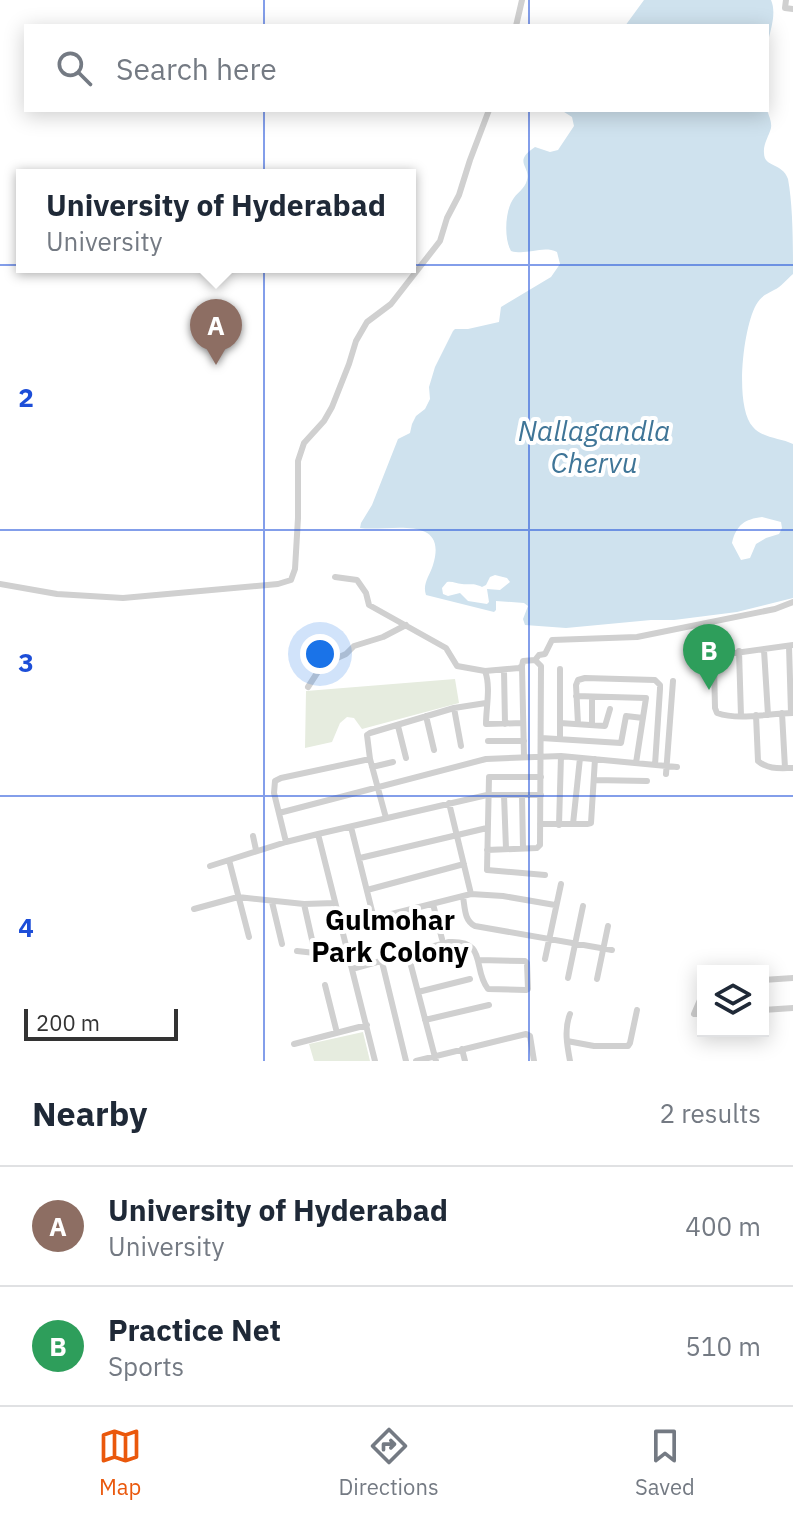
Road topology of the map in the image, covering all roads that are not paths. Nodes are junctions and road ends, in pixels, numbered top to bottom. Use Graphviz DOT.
graph roads {
  1 [pos="522,0"];
  2 [pos="786,0"];
  3 [pos="789,9"];
  4 [pos="516,24"];
  5 [pos="488,112"];
  6 [pos="416,272"];
  7 [pos="415,273"];
  8 [pos="335,577"];
  9 [pos="0,584"];
  10 [pos="793,602"];
  11 [pos="406,625"];
  12 [pos="791,646"];
  13 [pos="764,650"];
  14 [pos="739,651"];
  15 [pos="535,660"];
  16 [pos="522,666"];
  17 [pos="560,669"];
  18 [pos="504,670"];
  19 [pos="485,671"];
  20 [pos="673,681"];
  21 [pos="308,687"];
  22 [pos="576,696"];
  23 [pos="592,697"];
  24 [pos="646,698"];
  25 [pos="659,699"];
  26 [pos="486,703"];
  27 [pos="454,708"];
  28 [pos="610,709"];
  29 [pos="782,713"];
  30 [pos="792,713"];
  31 [pos="756,715"];
  32 [pos="768,715"];
  33 [pos="426,716"];
  34 [pos="741,716"];
  35 [pos="643,718"];
  36 [pos="523,723"];
  37 [pos="560,723"];
  38 [pos="505,724"];
  39 [pos="578,724"];
  40 [pos="592,725"];
  41 [pos="398,726"];
  42 [pos="541,738"];
  43 [pos="560,739"];
  44 [pos="488,741"];
  45 [pos="524,741"];
  46 [pos="621,743"];
  47 [pos="461,746"];
  48 [pos="434,750"];
  49 [pos="541,756"];
  50 [pos="561,756"];
  51 [pos="524,757"];
  52 [pos="406,758"];
  53 [pos="580,758"];
  54 [pos="370,759"];
  55 [pos="595,759"];
  56 [pos="393,762"];
  57 [pos="620,762"];
  58 [pos="636,763"];
  59 [pos="655,765"];
  60 [pos="372,767"];
  61 [pos="677,767"];
  62 [pos="789,768"];
  63 [pos="666,770"];
  64 [pos="541,777"];
  65 [pos="594,780"];
  66 [pos="647,781"];
  67 [pos="378,788"];
  68 [pos="487,795"];
  69 [pos="504,795"];
  70 [pos="522,795"];
  71 [pos="541,795"];
  72 [pos="449,803"];
  73 [pos="279,813"];
  74 [pos="386,818"];
  75 [pos="540,824"];
  76 [pos="573,824"];
  77 [pos="559,825"];
  78 [pos="351,827"];
  79 [pos="487,828"];
  80 [pos="318,834"];
  81 [pos="457,834"];
  82 [pos="253,836"];
  83 [pos="286,842"];
  84 [pos="523,848"];
  85 [pos="506,849"];
  86 [pos="256,850"];
  87 [pos="487,850"];
  88 [pos="360,858"];
  89 [pos="229,860"];
  90 [pos="464,864"];
  91 [pos="210,866"];
  92 [pos="545,875"];
  93 [pos="561,884"];
  94 [pos="367,890"];
  95 [pos="471,894"];
  96 [pos="238,897"];
  97 [pos="463,897"];
  98 [pos="272,902"];
  99 [pos="335,903"];
  100 [pos="304,904"];
  101 [pos="433,904"];
  102 [pos="555,905"];
  103 [pos="583,906"];
  104 [pos="194,909"];
  105 [pos="374,919"];
  106 [pos="470,924"];
  107 [pos="608,926"];
  108 [pos="340,927"];
  109 [pos="467,932"];
  110 [pos="249,937"];
  111 [pos="548,938"];
  112 [pos="442,939"];
  113 [pos="576,943"];
  114 [pos="282,944"];
  115 [pos="608,949"];
  116 [pos="297,951"];
  117 [pos="408,954"];
  118 [pos="545,959"];
  119 [pos="479,960"];
  120 [pos="382,962"];
  121 [pos="352,969"];
  122 [pos="568,978"];
  123 [pos="793,978"];
  124 [pos="470,979"];
  125 [pos="597,979"];
  126 [pos="769,980"];
  127 [pos="325,985"];
  128 [pos="418,992"];
  129 [pos="489,1005"];
  130 [pos="793,1008"];
  131 [pos="637,1010"];
  132 [pos="769,1010"];
  133 [pos="570,1014"];
  134 [pos="425,1020"];
  135 [pos="367,1025"];
  136 [pos="337,1033"];
  137 [pos="571,1042"];
  138 [pos="294,1044"];
  139 [pos="462,1049"];
  140 [pos="435,1059"];
  141 [pos="375,1061"];
  142 [pos="406,1061"];
  143 [pos="416,1061"];
  144 [pos="465,1061"];
  145 [pos="534,1061"];
  146 [pos="570,1061"];
  1 -- 4 [label="street"];
  2 -- 3 [label="street"];
  5 -- 6 [label="street"];
  7 -- 9 [label="street"];
  8 -- 11 [label="street"];
  10 -- 15 [label="street"];
  11 -- 19 [label="street"];
  11 -- 21 [label="street"];
  12 -- 13 [label="street"];
  12 -- 30 [label="street"];
  13 -- 14 [label="street"];
  13 -- 32 [label="street"];
  14 -- 34 [label="street"];
  14 -- 34 [label="street"];
  15 -- 16 [label="street"];
  15 -- 42 [label="street"];
  16 -- 18 [label="street"];
  16 -- 36 [label="street"];
  17 -- 37 [label="street"];
  18 -- 19 [label="street"];
  18 -- 38 [label="street"];
  19 -- 26 [label="street"];
  20 -- 63 [label="street"];
  22 -- 23 [label="street"];
  22 -- 25 [label="street"];
  22 -- 39 [label="street"];
  23 -- 24 [label="street"];
  23 -- 40 [label="street"];
  24 -- 25 [label="street"];
  24 -- 35 [label="street"];
  25 -- 59 [label="street"];
  26 -- 27 [label="street"];
  26 -- 38 [label="street"];
  27 -- 33 [label="street"];
  27 -- 47 [label="street"];
  28 -- 40 [label="street"];
  29 -- 30 [label="street"];
  29 -- 32 [label="street"];
  29 -- 62 [label="street"];
  31 -- 32 [label="street"];
  31 -- 34 [label="street"];
  31 -- 62 [label="street"];
  33 -- 41 [label="street"];
  33 -- 48 [label="street"];
  35 -- 46 [label="street"];
  35 -- 58 [label="street"];
  36 -- 38 [label="street"];
  36 -- 45 [label="street"];
  37 -- 39 [label="street"];
  37 -- 43 [label="street"];
  39 -- 40 [label="street"];
  41 -- 52 [label="street"];
  41 -- 54 [label="street"];
  42 -- 43 [label="street"];
  42 -- 49 [label="street"];
  43 -- 46 [label="street"];
  44 -- 45 [label="street"];
  45 -- 51 [label="street"];
  46 -- 57 [label="street"];
  49 -- 50 [label="street"];
  49 -- 51 [label="street"];
  49 -- 64 [label="street"];
  50 -- 53 [label="street"];
  50 -- 77 [label="street"];
  51 -- 67 [label="street"];
  53 -- 55 [label="street"];
  53 -- 76 [label="street"];
  54 -- 60 [label="street"];
  54 -- 73 [label="street"];
  55 -- 57 [label="street"];
  55 -- 65 [label="street"];
  56 -- 60 [label="street"];
  57 -- 58 [label="street"];
  58 -- 59 [label="street"];
  59 -- 63 [label="street"];
  60 -- 67 [label="street"];
  61 -- 63 [label="street"];
  64 -- 68 [label="street"];
  64 -- 71 [label="street"];
  65 -- 66 [label="street"];
  65 -- 76 [label="street"];
  67 -- 73 [label="street"];
  67 -- 74 [label="street"];
  68 -- 69 [label="street"];
  68 -- 72 [label="street"];
  68 -- 79 [label="street"];
  69 -- 70 [label="street"];
  69 -- 85 [label="street"];
  70 -- 71 [label="street"];
  70 -- 84 [label="street"];
  71 -- 75 [label="street"];
  72 -- 74 [label="street"];
  72 -- 81 [label="street"];
  73 -- 83 [label="street"];
  74 -- 78 [label="street"];
  75 -- 77 [label="street"];
  75 -- 84 [label="street"];
  76 -- 77 [label="street"];
  78 -- 80 [label="street"];
  78 -- 88 [label="street"];
  79 -- 81 [label="street"];
  79 -- 87 [label="street"];
  80 -- 83 [label="street"];
  80 -- 99 [label="street"];
  81 -- 88 [label="street"];
  81 -- 90 [label="street"];
  82 -- 86 [label="street"];
  83 -- 86 [label="street"];
  84 -- 85 [label="street"];
  85 -- 87 [label="street"];
  86 -- 89 [label="street"];
  87 -- 92 [label="street"];
  88 -- 94 [label="street"];
  89 -- 91 [label="street"];
  89 -- 96 [label="street"];
  90 -- 94 [label="street"];
  90 -- 95 [label="street"];
  93 -- 102 [label="street"];
  94 -- 105 [label="street"];
  95 -- 97 [label="street"];
  95 -- 102 [label="street"];
  96 -- 98 [label="street"];
  96 -- 104 [label="street"];
  96 -- 110 [label="street"];
  97 -- 101 [label="street"];
  97 -- 106 [label="street"];
  98 -- 100 [label="street"];
  98 -- 114 [label="street"];
  99 -- 100 [label="street"];
  99 -- 108 [label="street"];
  100 -- 116 [label="street"];
  101 -- 105 [label="street"];
  101 -- 112 [label="street"];
  102 -- 111 [label="street"];
  103 -- 113 [label="street"];
  105 -- 108 [label="street"];
  106 -- 109 [label="street"];
  106 -- 111 [label="street"];
  107 -- 115 [label="street"];
  108 -- 121 [label="street"];
  111 -- 113 [label="street"];
  111 -- 118 [label="street"];
  113 -- 115 [label="street"];
  113 -- 122 [label="street"];
  115 -- 125 [label="street"];
  117 -- 119 [label="street"];
  117 -- 120 [label="street"];
  117 -- 128 [label="street"];
  119 -- 119 [label="street"];
  120 -- 121 [label="street"];
  120 -- 142 [label="street"];
  121 -- 135 [label="street"];
  123 -- 126 [label="street"];
  124 -- 128 [label="street"];
  127 -- 136 [label="street"];
  128 -- 134 [label="street"];
  129 -- 134 [label="street"];
  130 -- 132 [label="street"];
  131 -- 137 [label="street"];
  133 -- 137 [label="street"];
  134 -- 140 [label="street"];
  135 -- 136 [label="street"];
  135 -- 141 [label="street"];
  136 -- 138 [label="street"];
  137 -- 146 [label="street"];
  139 -- 140 [label="street"];
  139 -- 144 [label="street"];
  139 -- 145 [label="street"];
  140 -- 143 [label="street"];
}
